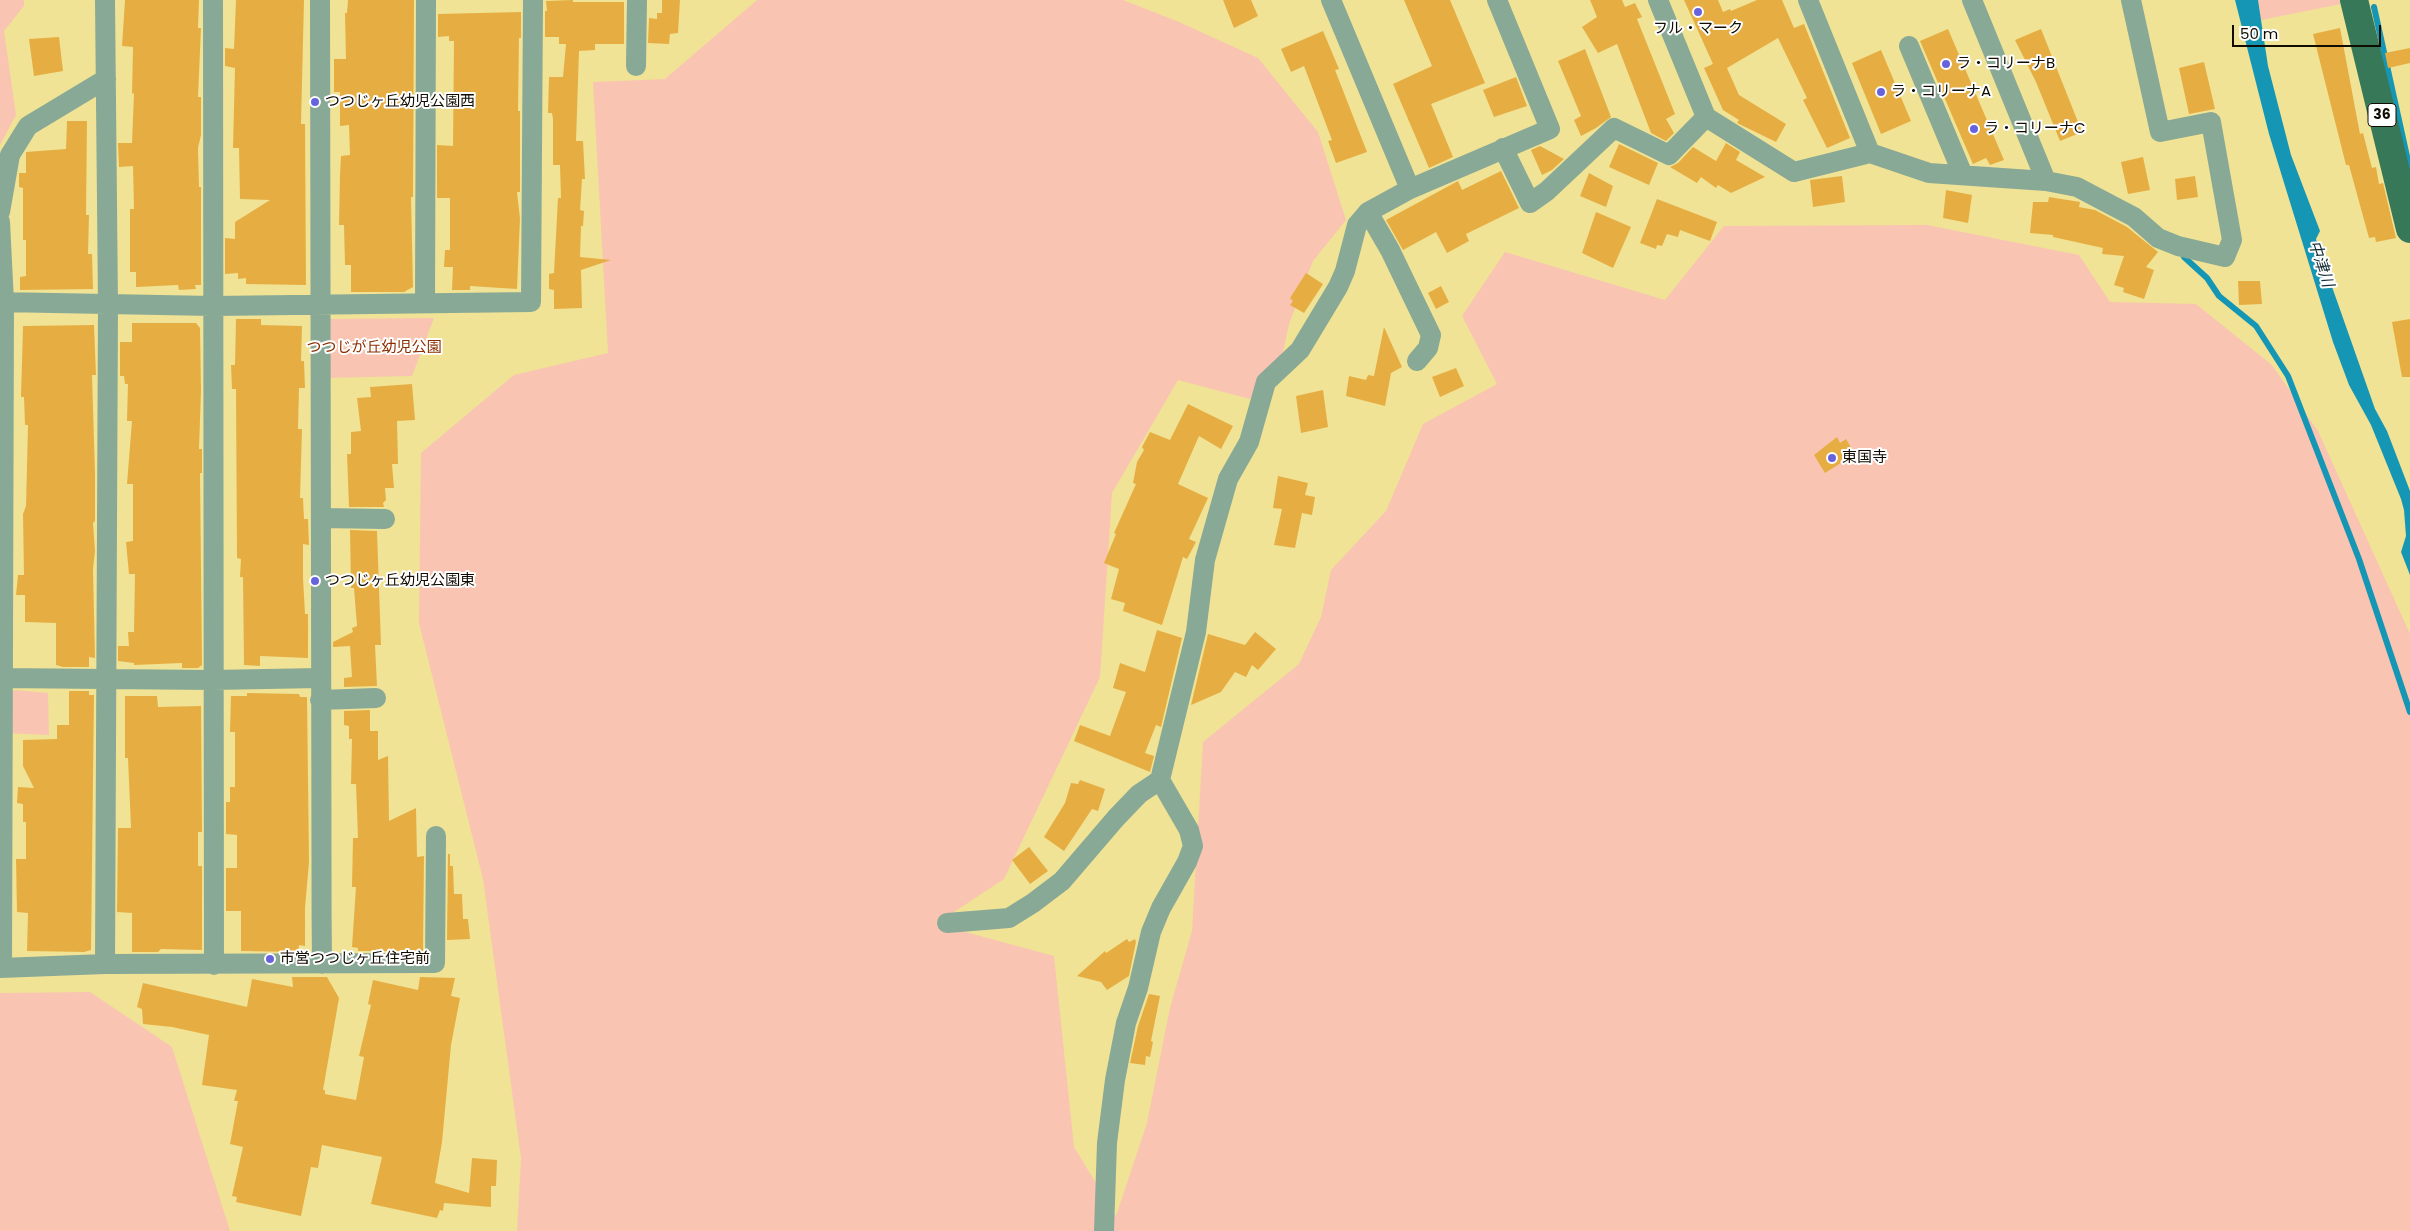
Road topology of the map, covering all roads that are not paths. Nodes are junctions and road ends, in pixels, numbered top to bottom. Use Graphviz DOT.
graph roads {
  1 [pos="105,0"];
  2 [pos="213,0"];
  3 [pos="320,0"];
  4 [pos="426,0"];
  5 [pos="533,0"];
  6 [pos="637,0"];
  7 [pos="1331,0"];
  8 [pos="1497,0"];
  9 [pos="1658,0"];
  10 [pos="1808,0"];
  11 [pos="1972,0"];
  12 [pos="2131,0"];
  13 [pos="2354,0"];
  14 [pos="1909,46"];
  15 [pos="636,66"];
  16 [pos="106,79"];
  17 [pos="1706,117"];
  18 [pos="1503,148"];
  19 [pos="1870,154"];
  20 [pos="1963,175"];
  21 [pos="2046,182"];
  22 [pos="1410,188"];
  23 [pos="0,212"];
  24 [pos="1368,212"];
  25 [pos="0,222"];
  26 [pos="2410,229"];
  27 [pos="2,302"];
  28 [pos="425,302"];
  29 [pos="323,304"];
  30 [pos="108,305"];
  31 [pos="213,306"];
  32 [pos="1417,361"];
  33 [pos="321,518"];
  34 [pos="386,519"];
  35 [pos="1,678"];
  36 [pos="320,678"];
  37 [pos="108,680"];
  38 [pos="212,680"];
  39 [pos="376,698"];
  40 [pos="320,700"];
  41 [pos="1160,780"];
  42 [pos="436,836"];
  43 [pos="947,923"];
  44 [pos="105,964"];
  45 [pos="322,964"];
  46 [pos="214,965"];
  47 [pos="1,968"];
  48 [pos="1104,1231"];
  1 -- 16 [label="street"];
  2 -- 31 [label="street"];
  3 -- 29 [label="street"];
  4 -- 28 [label="street"];
  5 -- 28 [label="street"];
  6 -- 15 [label="street"];
  7 -- 22 [label="street"];
  8 -- 18 [label="street"];
  9 -- 17 [label="street"];
  10 -- 19 [label="street"];
  11 -- 21 [label="street"];
  12 -- 21 [label="street"];
  13 -- 26 [label="main road, 36"];
  14 -- 20 [label="street"];
  16 -- 23 [label="street"];
  16 -- 30 [label="street"];
  17 -- 18 [label="street"];
  17 -- 19 [label="street"];
  18 -- 22 [label="street"];
  19 -- 20 [label="street"];
  20 -- 21 [label="street"];
  22 -- 24 [label="street"];
  24 -- 32 [label="street"];
  24 -- 41 [label="street"];
  25 -- 27 [label="street"];
  27 -- 30 [label="street"];
  27 -- 35 [label="street"];
  28 -- 29 [label="street"];
  29 -- 31 [label="street"];
  29 -- 33 [label="street"];
  30 -- 31 [label="street"];
  30 -- 37 [label="street"];
  31 -- 38 [label="street"];
  33 -- 34 [label="street"];
  33 -- 36 [label="street"];
  35 -- 37 [label="street"];
  35 -- 47 [label="street"];
  36 -- 38 [label="street"];
  36 -- 40 [label="street"];
  37 -- 38 [label="street"];
  37 -- 44 [label="street"];
  38 -- 46 [label="street"];
  39 -- 40 [label="street"];
  40 -- 45 [label="street"];
  41 -- 43 [label="street"];
  41 -- 48 [label="street"];
  42 -- 45 [label="street"];
  44 -- 46 [label="street"];
  44 -- 47 [label="street"];
  45 -- 46 [label="street"];
}
